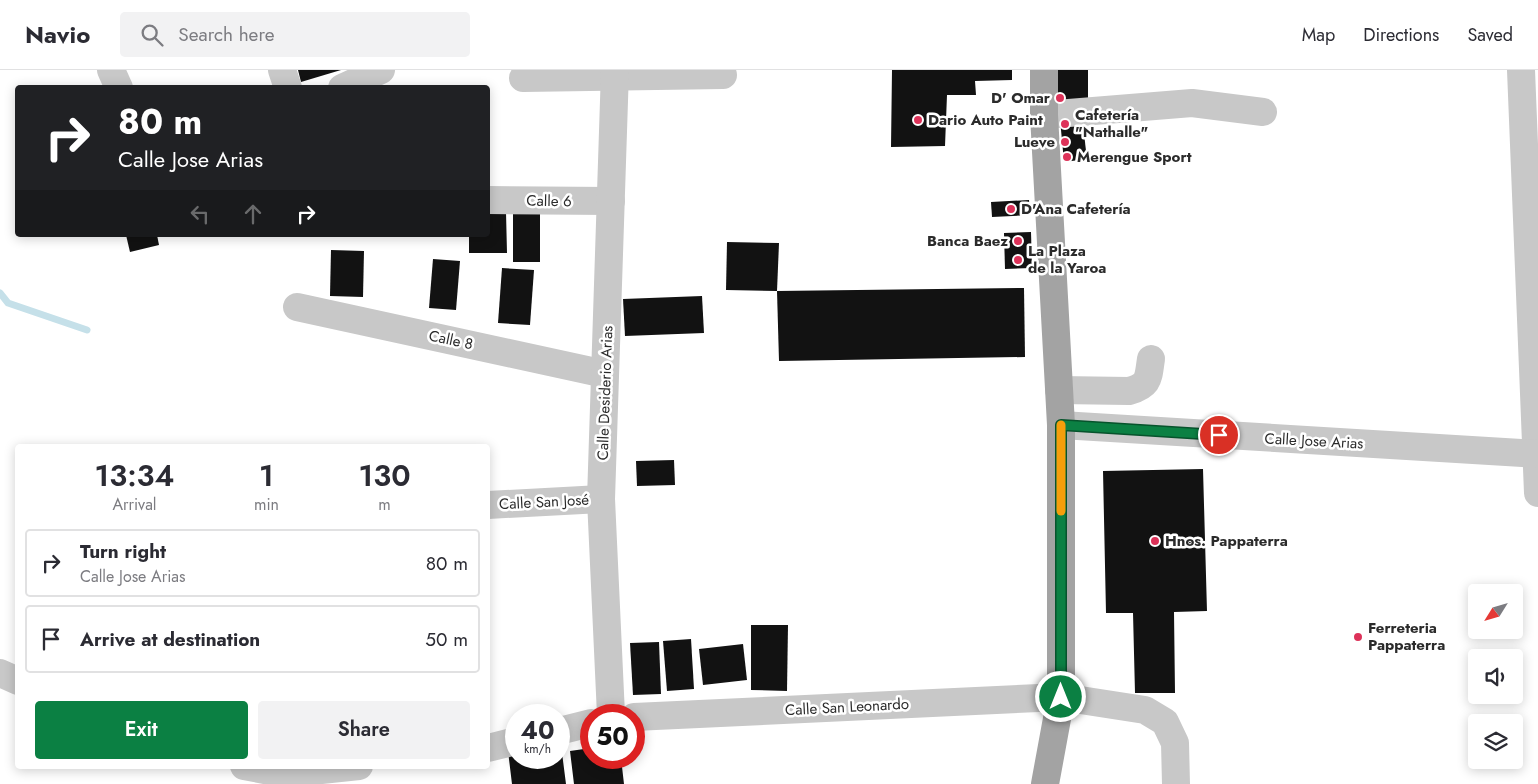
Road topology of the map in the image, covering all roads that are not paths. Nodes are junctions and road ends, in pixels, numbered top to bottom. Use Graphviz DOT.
graph roads {
  1 [pos="111,70"];
  2 [pos="282,70"];
  3 [pos="381,70"];
  4 [pos="1044,70"];
  5 [pos="615,73"];
  6 [pos="723,75"];
  7 [pos="523,78"];
  8 [pos="1527,78"];
  9 [pos="118,85"];
  10 [pos="287,85"];
  11 [pos="348,85"];
  12 [pos="1263,112"];
  13 [pos="1044,116"];
  14 [pos="490,200"];
  15 [pos="611,202"];
  16 [pos="297,307"];
  17 [pos="1151,359"];
  18 [pos="605,374"];
  19 [pos="1059,390"];
  20 [pos="1061,425"];
  21 [pos="1537,454"];
  22 [pos="1538,492"];
  23 [pos="601,499"];
  24 [pos="490,505"];
  25 [pos="0,674"];
  26 [pos="15,680"];
  27 [pos="1061,697"];
  28 [pos="610,704"];
  29 [pos="645,716"];
  30 [pos="505,744"];
  31 [pos="490,748"];
  32 [pos="259,769"];
  33 [pos="332,769"];
  34 [pos="1045,784"];
  35 [pos="1176,784"];
  1 -- 9 [label="street"];
  2 -- 10 [label="street"];
  3 -- 11 [label="street"];
  4 -- 13 [label="main road"];
  5 -- 6 [label="street"];
  5 -- 7 [label="street"];
  5 -- 15 [label="street, Calle Desiderio Arias"];
  8 -- 21 [label="street"];
  12 -- 13 [label="street"];
  13 -- 19 [label="main road"];
  14 -- 15 [label="street, Calle 6"];
  15 -- 18 [label="street, Calle Desiderio Arias"];
  16 -- 18 [label="street, Calle 8"];
  17 -- 19 [label="street"];
  18 -- 23 [label="street, Calle Desiderio Arias"];
  19 -- 20 [label="main road"];
  20 -- 21 [label="street, Calle Jose Arias"];
  20 -- 27 [label="main road"];
  21 -- 22 [label="street"];
  23 -- 24 [label="street, Calle San José"];
  23 -- 28 [label="street, Calle Desiderio Arias"];
  25 -- 26 [label="street"];
  27 -- 29 [label="street, Calle San Leonardo"];
  27 -- 34 [label="main road"];
  27 -- 35 [label="street, Calle San Leonardo"];
  30 -- 31 [label="street"];
  32 -- 33 [label="street"];
}
